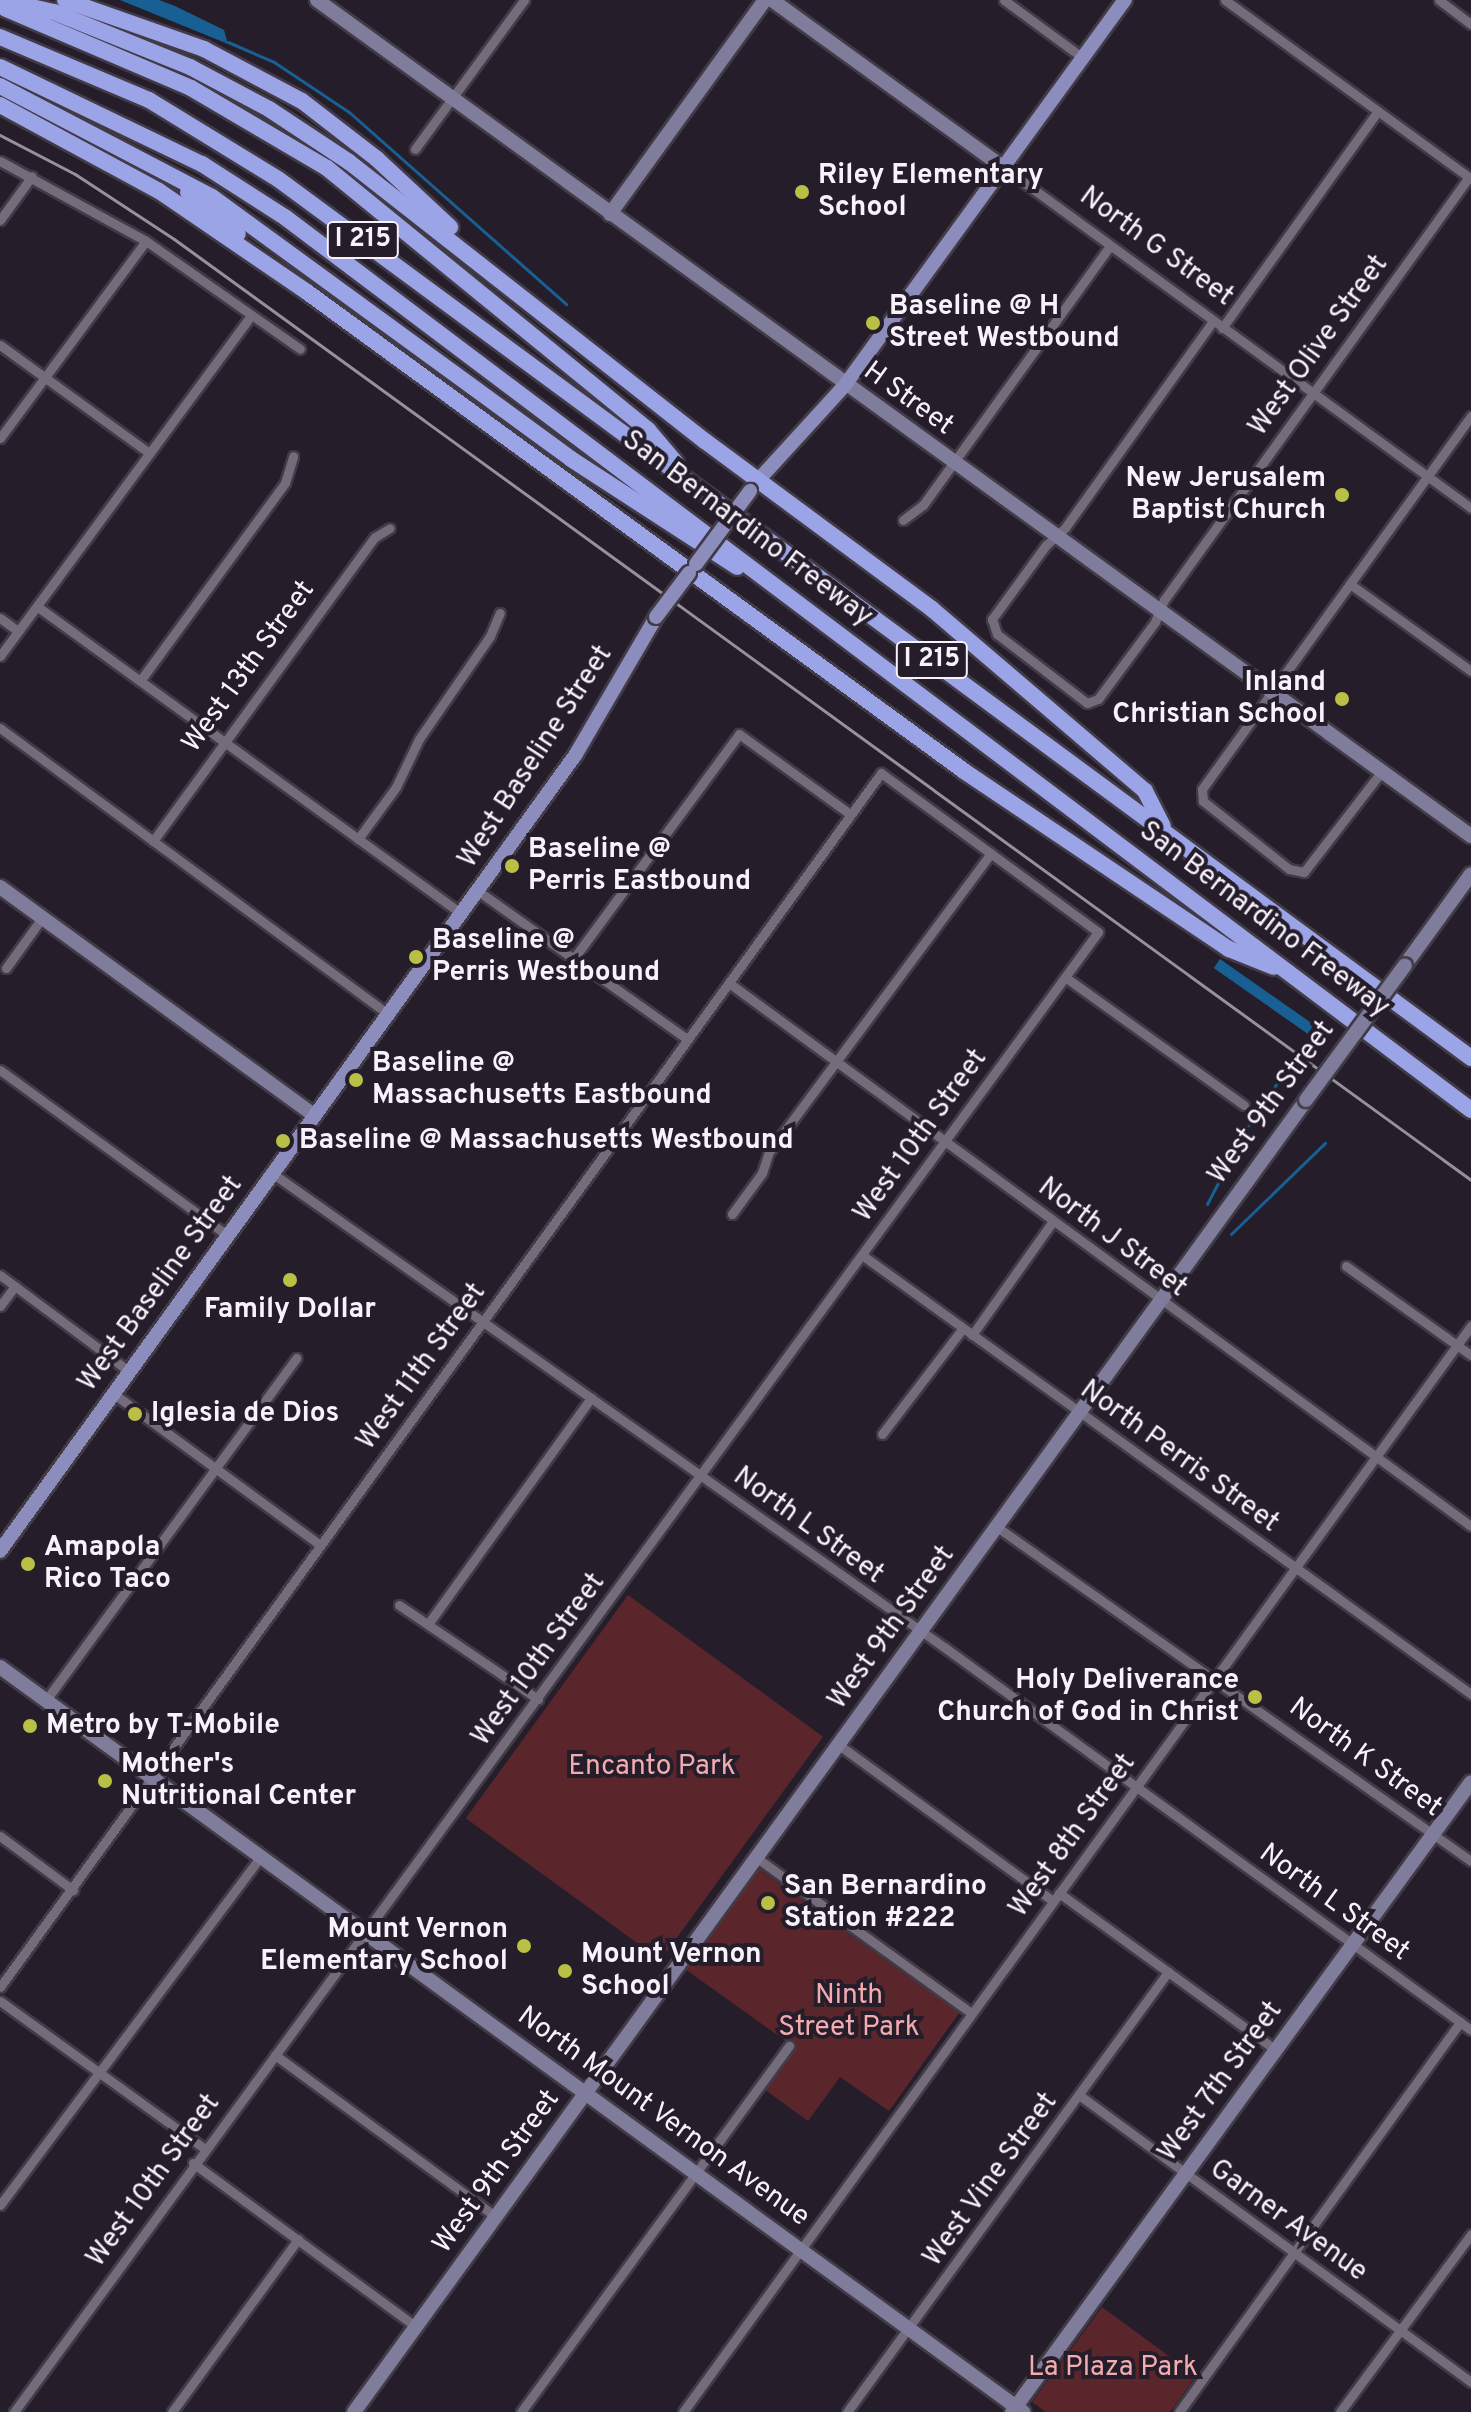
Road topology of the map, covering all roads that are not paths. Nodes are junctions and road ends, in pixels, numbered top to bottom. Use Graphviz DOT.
graph roads {
  1 [pos="1,0"];
  2 [pos="65,0"];
  3 [pos="317,0"];
  4 [pos="524,0"];
  5 [pos="765,0"];
  6 [pos="772,0"];
  7 [pos="1004,0"];
  8 [pos="1125,0"];
  9 [pos="1225,0"];
  10 [pos="1439,0"];
  11 [pos="0,6"];
  12 [pos="1471,24"];
  13 [pos="0,37"];
  14 [pos="1083,58"];
  15 [pos="0,67"];
  16 [pos="0,86"];
  17 [pos="452,99"];
  18 [pos="0,105"];
  19 [pos="1378,111"];
  20 [pos="415,149"];
  21 [pos="0,161"];
  22 [pos="157,166"];
  23 [pos="1003,167"];
  24 [pos="32,176"];
  25 [pos="1470,178"];
  26 [pos="610,214"];
  27 [pos="0,220"];
  28 [pos="146,241"];
  29 [pos="1110,246"];
  30 [pos="466,250"];
  31 [pos="307,292"];
  32 [pos="251,315"];
  33 [pos="1218,324"];
  34 [pos="0,345"];
  35 [pos="300,349"];
  36 [pos="45,378"];
  37 [pos="845,385"];
  38 [pos="1313,392"];
  39 [pos="1471,416"];
  40 [pos="0,438"];
  41 [pos="149,453"];
  42 [pos="293,456"];
  43 [pos="952,464"];
  44 [pos="1428,476"];
  45 [pos="754,485"];
  46 [pos="698,488"];
  47 [pos="1471,508"];
  48 [pos="903,520"];
  49 [pos="390,528"];
  50 [pos="1055,536"];
  51 [pos="689,573"];
  52 [pos="1350,584"];
  53 [pos="38,607"];
  54 [pos="1160,610"];
  55 [pos="500,613"];
  56 [pos="0,618"];
  57 [pos="18,631"];
  58 [pos="847,638"];
  59 [pos="0,656"];
  60 [pos="1471,671"];
  61 [pos="140,681"];
  62 [pos="1272,691"];
  63 [pos="0,728"];
  64 [pos="226,743"];
  65 [pos="1382,771"];
  66 [pos="850,814"];
  67 [pos="1166,831"];
  68 [pos="1471,836"];
  69 [pos="358,839"];
  70 [pos="153,841"];
  71 [pos="991,853"];
  72 [pos="1471,874"];
  73 [pos="0,887"];
  74 [pos="478,891"];
  75 [pos="462,914"];
  76 [pos="42,918"];
  77 [pos="574,958"];
  78 [pos="6,968"];
  79 [pos="1294,975"];
  80 [pos="1065,977"];
  81 [pos="729,983"];
  82 [pos="387,1013"];
  83 [pos="687,1039"];
  84 [pos="1471,1058"];
  85 [pos="838,1061"];
  86 [pos="0,1070"];
  87 [pos="1244,1105"];
  88 [pos="1471,1110"];
  89 [pos="314,1115"];
  90 [pos="945,1142"];
  91 [pos="272,1173"];
  92 [pos="732,1214"];
  93 [pos="1053,1221"];
  94 [pos="227,1235"];
  95 [pos="862,1255"];
  96 [pos="1346,1266"];
  97 [pos="0,1275"];
  98 [pos="15,1286"];
  99 [pos="1161,1302"];
  100 [pos="0,1306"];
  101 [pos="483,1321"];
  102 [pos="1471,1326"];
  103 [pos="963,1328"];
  104 [pos="972,1335"];
  105 [pos="1457,1345"];
  106 [pos="1471,1355"];
  107 [pos="296,1358"];
  108 [pos="130,1372"];
  109 [pos="114,1394"];
  110 [pos="591,1398"];
  111 [pos="1080,1413"];
  112 [pos="882,1434"];
  113 [pos="1376,1458"];
  114 [pos="217,1467"];
  115 [pos="701,1476"];
  116 [pos="1471,1526"];
  117 [pos="997,1527"];
  118 [pos="319,1544"];
  119 [pos="0,1551"];
  120 [pos="1295,1568"];
  121 [pos="399,1605"];
  122 [pos="428,1624"];
  123 [pos="920,1634"];
  124 [pos="0,1667"];
  125 [pos="1216,1679"];
  126 [pos="1471,1694"];
  127 [pos="538,1699"];
  128 [pos="46,1700"];
  129 [pos="839,1745"];
  130 [pos="154,1778"];
  131 [pos="1471,1782"];
  132 [pos="1137,1787"];
  133 [pos="1433,1834"];
  134 [pos="0,1836"];
  135 [pos="261,1856"];
  136 [pos="757,1858"];
  137 [pos="1471,1861"];
  138 [pos="73,1890"];
  139 [pos="1056,1897"];
  140 [pos="367,1933"];
  141 [pos="1354,1944"];
  142 [pos="1168,1972"];
  143 [pos="0,1987"];
  144 [pos="0,2001"];
  145 [pos="971,2013"];
  146 [pos="1460,2022"];
  147 [pos="1471,2030"];
  148 [pos="789,2046"];
  149 [pos="1277,2051"];
  150 [pos="275,2055"];
  151 [pos="98,2072"];
  152 [pos="586,2093"];
  153 [pos="1079,2095"];
  154 [pos="204,2148"];
  155 [pos="193,2163"];
  156 [pos="695,2172"];
  157 [pos="1186,2175"];
  158 [pos="0,2205"];
  159 [pos="496,2217"];
  160 [pos="1471,2234"];
  161 [pos="298,2239"];
  162 [pos="801,2249"];
  163 [pos="1294,2253"];
  164 [pos="416,2327"];
  165 [pos="909,2329"];
  166 [pos="1400,2330"];
  167 [pos="1471,2382"];
  168 [pos="1017,2410"];
  169 [pos="14,2412"];
  170 [pos="172,2412"];
  171 [pos="354,2412"];
  172 [pos="521,2412"];
  173 [pos="683,2412"];
  174 [pos="847,2412"];
  175 [pos="1179,2412"];
  176 [pos="1340,2412"];
  1 -- 30 [label="highway"];
  2 -- 30 [label="highway"];
  3 -- 17 [label="street, H Street"];
  4 -- 17 [label="street"];
  5 -- 26 [label="street"];
  6 -- 23 [label="street, North G Street"];
  7 -- 14 [label="street"];
  8 -- 14 [label="main road, West Baseline Street"];
  9 -- 19 [label="street"];
  10 -- 12 [label="street"];
  11 -- 46 [label="highway"];
  13 -- 46 [label="highway, San Bernardino Freeway / I 215"];
  14 -- 23 [label="main road, West Baseline Street"];
  15 -- 58 [label="highway, San Bernardino Freeway / I 215"];
  16 -- 22 [label="highway"];
  17 -- 20 [label="street"];
  17 -- 26 [label="street, H Street"];
  18 -- 31 [label="highway"];
  19 -- 25 [label="street"];
  19 -- 33 [label="street"];
  21 -- 24 [label="street"];
  22 -- 31 [label="highway"];
  22 -- 58 [label="highway"];
  23 -- 29 [label="street, North G Street"];
  23 -- 37 [label="main road, West Baseline Street"];
  24 -- 27 [label="street"];
  24 -- 28 [label="street"];
  25 -- 38 [label="street, West Olive Street"];
  26 -- 37 [label="street, H Street"];
  28 -- 32 [label="street"];
  28 -- 36 [label="street"];
  29 -- 33 [label="street, North G Street"];
  29 -- 43 [label="street"];
  30 -- 45 [label="highway"];
  31 -- 51 [label="highway"];
  32 -- 35 [label="street"];
  32 -- 41 [label="street"];
  33 -- 38 [label="street, North G Street"];
  33 -- 50 [label="street"];
  34 -- 36 [label="street"];
  36 -- 40 [label="street"];
  36 -- 41 [label="street"];
  37 -- 43 [label="street, H Street"];
  37 -- 45 [label="main road, West Baseline Street"];
  38 -- 44 [label="street, North G Street"];
  38 -- 54 [label="street, West Olive Street"];
  39 -- 44 [label="street"];
  41 -- 53 [label="street"];
  42 -- 61 [label="street"];
  43 -- 48 [label="street"];
  43 -- 50 [label="street, H Street"];
  44 -- 47 [label="street, North G Street"];
  44 -- 52 [label="street"];
  45 -- 51 [label="main road, West Baseline Street, bridge"];
  45 -- 67 [label="highway"];
  46 -- 67 [label="highway, San Bernardino Freeway / I 215"];
  49 -- 64 [label="street, West 13th Street"];
  50 -- 54 [label="street, H Street"];
  50 -- 54 [label="street, West Olive Street"];
  51 -- 74 [label="main road, West Baseline Street, bridge"];
  51 -- 79 [label="highway"];
  52 -- 60 [label="street"];
  52 -- 62 [label="street"];
  53 -- 57 [label="street"];
  53 -- 61 [label="street"];
  54 -- 62 [label="street, H Street"];
  55 -- 69 [label="street"];
  56 -- 57 [label="street"];
  57 -- 59 [label="street"];
  58 -- 79 [label="highway, San Bernardino Freeway / I 215"];
  61 -- 64 [label="street"];
  62 -- 65 [label="street, H Street"];
  62 -- 65 [label="street"];
  63 -- 70 [label="street"];
  64 -- 69 [label="street"];
  64 -- 70 [label="street, West 13th Street"];
  65 -- 68 [label="street, H Street"];
  66 -- 71 [label="street, West 11th Street"];
  66 -- 77 [label="street"];
  66 -- 81 [label="street, West 11th Street"];
  67 -- 84 [label="highway, San Bernardino Freeway / I 215"];
  69 -- 75 [label="street"];
  70 -- 82 [label="street"];
  71 -- 80 [label="street, West 10th Street"];
  71 -- 85 [label="street"];
  72 -- 99 [label="street, West 9th Street, bridge"];
  73 -- 76 [label="street"];
  74 -- 75 [label="main road, West Baseline Street"];
  74 -- 77 [label="street"];
  75 -- 82 [label="main road, West Baseline Street"];
  76 -- 78 [label="street"];
  76 -- 89 [label="street"];
  77 -- 83 [label="street"];
  79 -- 88 [label="highway, San Bernardino Freeway / I 215"];
  80 -- 87 [label="street"];
  80 -- 90 [label="street, West 10th Street"];
  81 -- 83 [label="street, West 11th Street"];
  81 -- 85 [label="street, North J Street"];
  82 -- 89 [label="main road, West Baseline Street"];
  83 -- 101 [label="street, West 11th Street"];
  85 -- 90 [label="street, North J Street"];
  85 -- 92 [label="street"];
  86 -- 94 [label="street"];
  89 -- 91 [label="main road, West Baseline Street"];
  90 -- 93 [label="street, North J Street"];
  90 -- 95 [label="street, West 10th Street"];
  91 -- 94 [label="main road, West Baseline Street"];
  91 -- 101 [label="street, North L Street"];
  93 -- 99 [label="street, North J Street"];
  93 -- 104 [label="street"];
  94 -- 108 [label="main road, West Baseline Street"];
  95 -- 103 [label="street, North Perris Street"];
  95 -- 115 [label="street, West 10th Street"];
  96 -- 105 [label="street"];
  97 -- 98 [label="street"];
  98 -- 100 [label="street"];
  98 -- 108 [label="street"];
  99 -- 111 [label="street, West 9th Street"];
  99 -- 113 [label="street, North J Street"];
  101 -- 110 [label="street, North L Street"];
  101 -- 118 [label="street, West 11th Street"];
  102 -- 105 [label="street, West 8th Street"];
  103 -- 104 [label="street, North Perris Street"];
  103 -- 112 [label="street"];
  104 -- 111 [label="street, North Perris Street"];
  105 -- 106 [label="street"];
  105 -- 113 [label="street, West 8th Street"];
  107 -- 114 [label="street"];
  108 -- 109 [label="main road, West Baseline Street"];
  109 -- 114 [label="street"];
  109 -- 119 [label="main road, West Baseline Street"];
  110 -- 115 [label="street, North L Street"];
  110 -- 122 [label="street"];
  111 -- 117 [label="street, West 9th Street"];
  111 -- 120 [label="street, North Perris Street"];
  113 -- 116 [label="street, North J Street"];
  113 -- 120 [label="street, West 8th Street"];
  114 -- 118 [label="street"];
  114 -- 128 [label="street"];
  115 -- 123 [label="street, North L Street"];
  115 -- 127 [label="street, West 10th Street"];
  117 -- 123 [label="street, West 9th Street"];
  117 -- 125 [label="street, North K Street"];
  118 -- 130 [label="street, West 11th Street"];
  120 -- 125 [label="street, West 8th Street"];
  120 -- 126 [label="street, North Perris Street"];
  121 -- 122 [label="street"];
  122 -- 127 [label="street"];
  123 -- 129 [label="street, West 9th Street"];
  123 -- 132 [label="street, North L Street"];
  124 -- 128 [label="street, North Mount Vernon Avenue"];
  125 -- 132 [label="street, West 8th Street"];
  125 -- 133 [label="street, North K Street"];
  127 -- 140 [label="street, West 10th Street"];
  128 -- 130 [label="street, North Mount Vernon Avenue"];
  129 -- 136 [label="street, West 9th Street"];
  129 -- 139 [label="street"];
  130 -- 135 [label="street, North Mount Vernon Avenue"];
  130 -- 138 [label="street, West 11th Street"];
  131 -- 133 [label="street, West 7th Street"];
  132 -- 139 [label="street, West 8th Street"];
  132 -- 141 [label="street, North L Street"];
  133 -- 137 [label="street, North K Street"];
  133 -- 141 [label="street, West 7th Street"];
  134 -- 138 [label="street"];
  135 -- 140 [label="street, North Mount Vernon Avenue"];
  135 -- 151 [label="street"];
  136 -- 145 [label="street"];
  136 -- 152 [label="street, West 9th Street"];
  138 -- 143 [label="street, West 11th Street"];
  139 -- 142 [label="street"];
  139 -- 145 [label="street, West 8th Street"];
  140 -- 150 [label="street, West 10th Street"];
  140 -- 152 [label="street, North Mount Vernon Avenue"];
  141 -- 146 [label="street, North L Street"];
  141 -- 149 [label="street, West 7th Street"];
  142 -- 149 [label="street"];
  142 -- 153 [label="street, West Vine Street"];
  144 -- 151 [label="street"];
  145 -- 162 [label="street, West 8th Street"];
  146 -- 147 [label="street, North L Street"];
  146 -- 163 [label="street"];
  148 -- 156 [label="street"];
  149 -- 157 [label="street, West 7th Street"];
  150 -- 154 [label="street, West 10th Street"];
  150 -- 159 [label="street"];
  151 -- 154 [label="street"];
  151 -- 158 [label="street"];
  152 -- 156 [label="street, North Mount Vernon Avenue"];
  152 -- 159 [label="street, West 9th Street"];
  153 -- 157 [label="street, Garner Avenue"];
  153 -- 165 [label="street, West Vine Street"];
  154 -- 155 [label="street, West 10th Street"];
  155 -- 161 [label="street"];
  155 -- 169 [label="street, West 10th Street"];
  156 -- 162 [label="street, North Mount Vernon Avenue"];
  156 -- 172 [label="street"];
  157 -- 163 [label="street, Garner Avenue"];
  157 -- 168 [label="street, West 7th Street"];
  159 -- 164 [label="street, West 9th Street"];
  160 -- 166 [label="street"];
  161 -- 164 [label="street"];
  161 -- 170 [label="street"];
  162 -- 165 [label="street, North Mount Vernon Avenue"];
  162 -- 173 [label="street, West 8th Street"];
  163 -- 166 [label="street, Garner Avenue"];
  163 -- 175 [label="street"];
  164 -- 171 [label="street, West 9th Street"];
  165 -- 168 [label="street, North Mount Vernon Avenue"];
  165 -- 174 [label="street, West Vine Street"];
  166 -- 167 [label="street, Garner Avenue"];
  166 -- 176 [label="street"];
}
